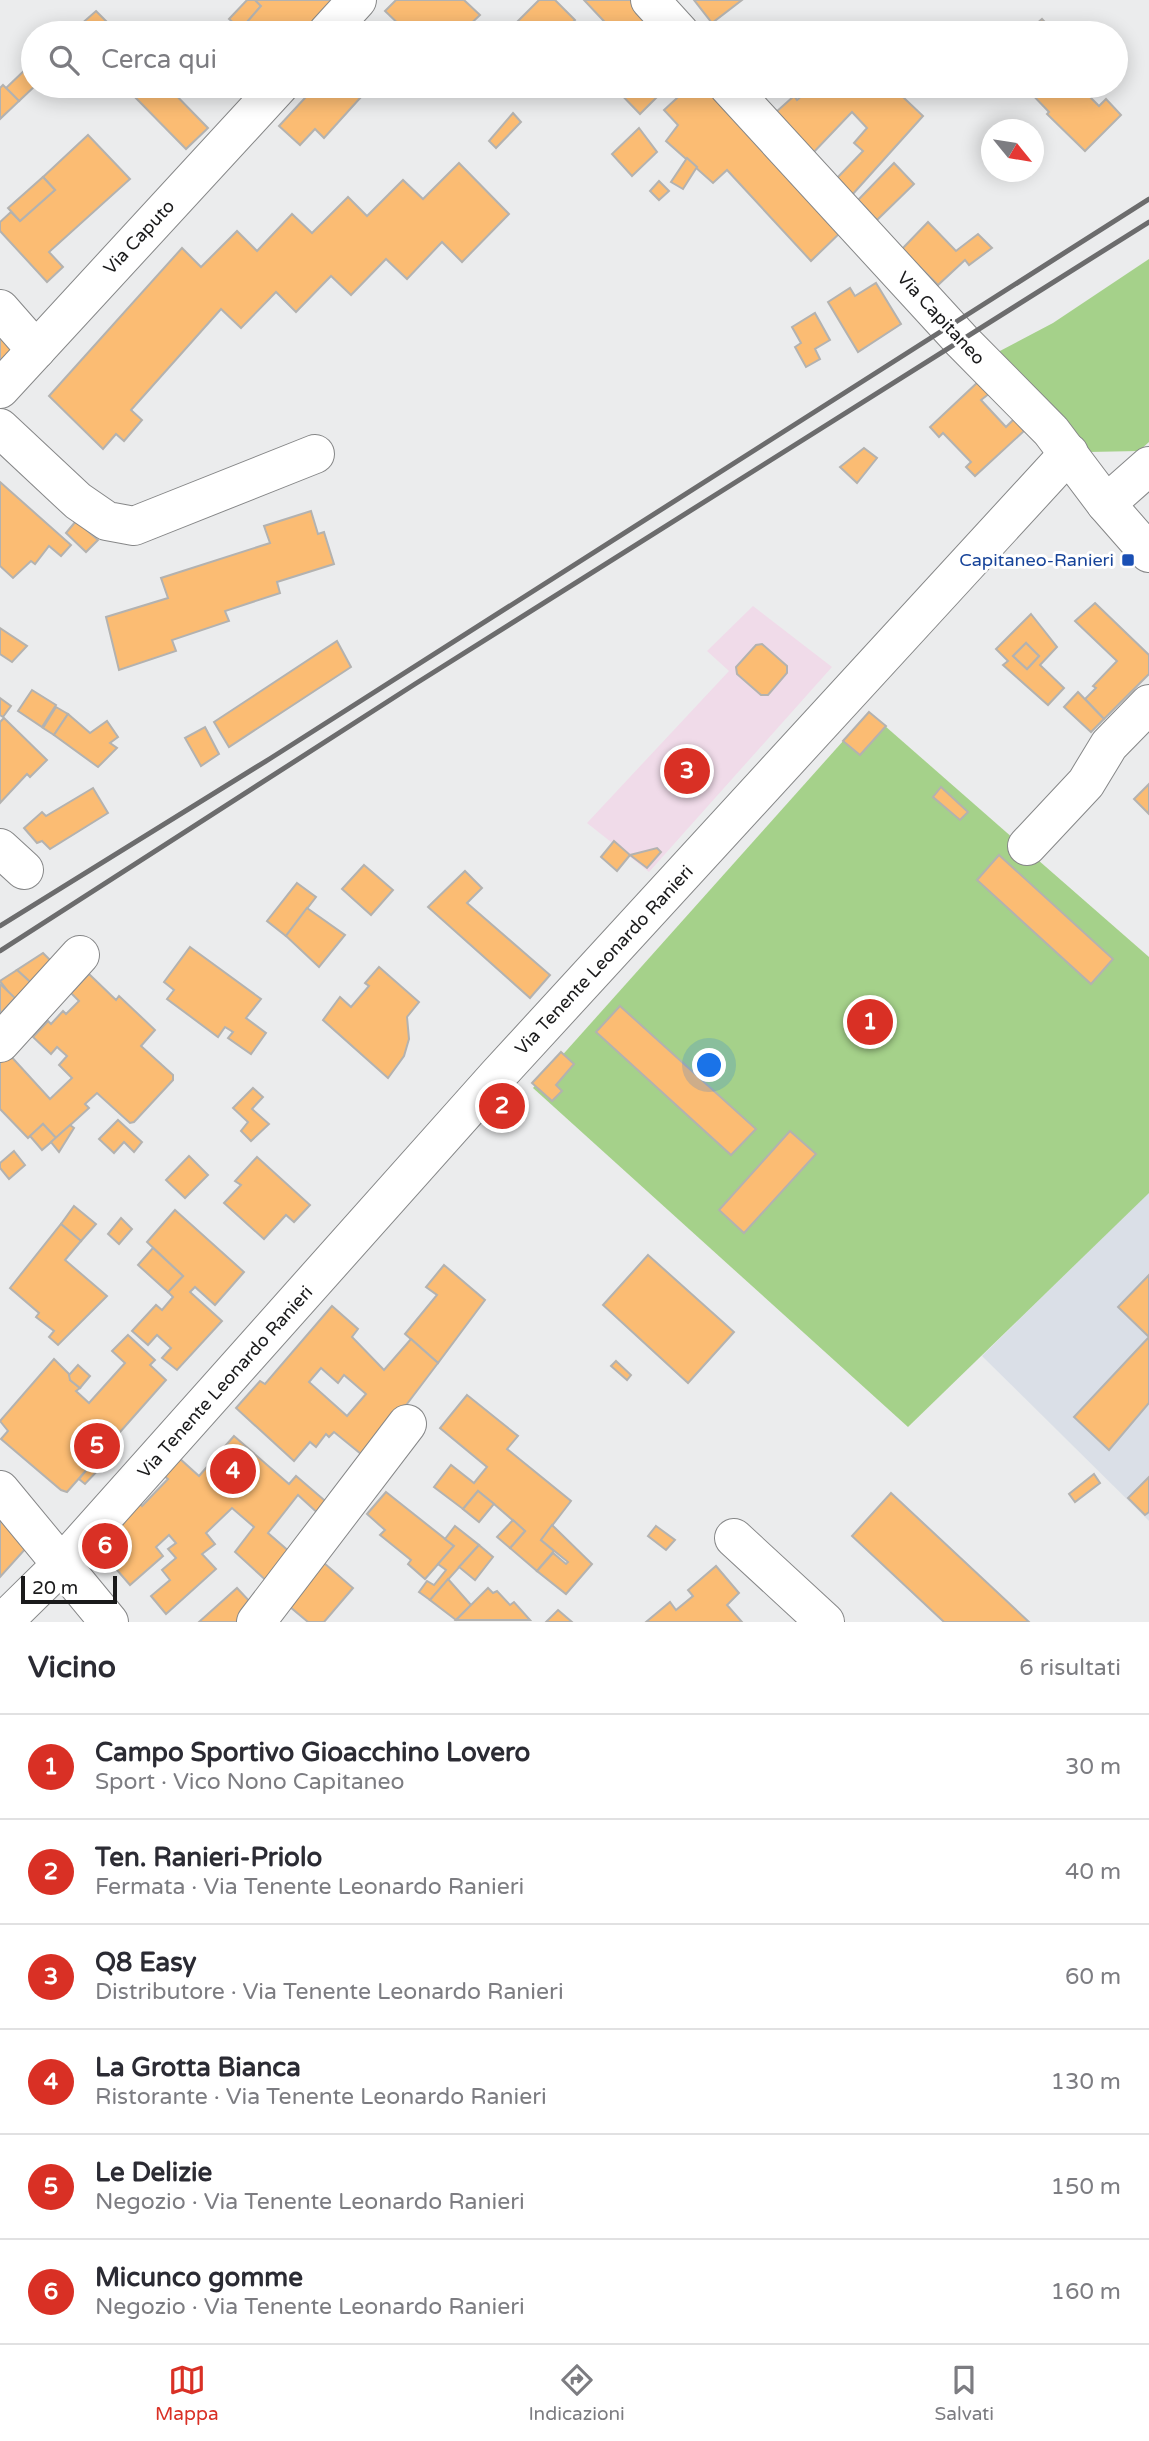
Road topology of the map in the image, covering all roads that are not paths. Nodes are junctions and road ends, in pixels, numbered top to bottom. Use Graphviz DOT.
graph roads {
  1 [pos="357,0"];
  2 [pos="650,0"];
  3 [pos="338,21"];
  4 [pos="669,21"];
  5 [pos="268,98"];
  6 [pos="739,98"];
  7 [pos="0,309"];
  8 [pos="36,350"];
  9 [pos="0,389"];
  10 [pos="0,428"];
  11 [pos="1069,453"];
  12 [pos="315,454"];
  13 [pos="1149,466"];
  14 [pos="1105,504"];
  15 [pos="1149,553"];
  16 [pos="1149,704"];
  17 [pos="1027,846"];
  18 [pos="80,955"];
  19 [pos="0,1043"];
  20 [pos="407,1424"];
  21 [pos="0,1490"];
  22 [pos="734,1538"];
  23 [pos="60,1566"];
  24 [pos="3,1622"];
  25 [pos="109,1622"];
  26 [pos="256,1622"];
  27 [pos="825,1622"];
  1 -- 3 [label="street"];
  2 -- 4 [label="street"];
  5 -- 8 [label="street, Via Caputo"];
  6 -- 11 [label="street, Via Capitaneo"];
  7 -- 8 [label="street"];
  8 -- 9 [label="street, Via Caputo"];
  10 -- 12 [label="street"];
  11 -- 14 [label="street, Via Capitaneo"];
  11 -- 23 [label="street, Via Tenente Leonardo Ranieri"];
  13 -- 14 [label="street"];
  14 -- 15 [label="street, Via Capitaneo"];
  16 -- 17 [label="street"];
  18 -- 19 [label="street"];
  20 -- 26 [label="street"];
  21 -- 23 [label="street"];
  22 -- 27 [label="street"];
  23 -- 24 [label="street, Via Tenente Leonardo Ranieri"];
  23 -- 25 [label="street"];
}
